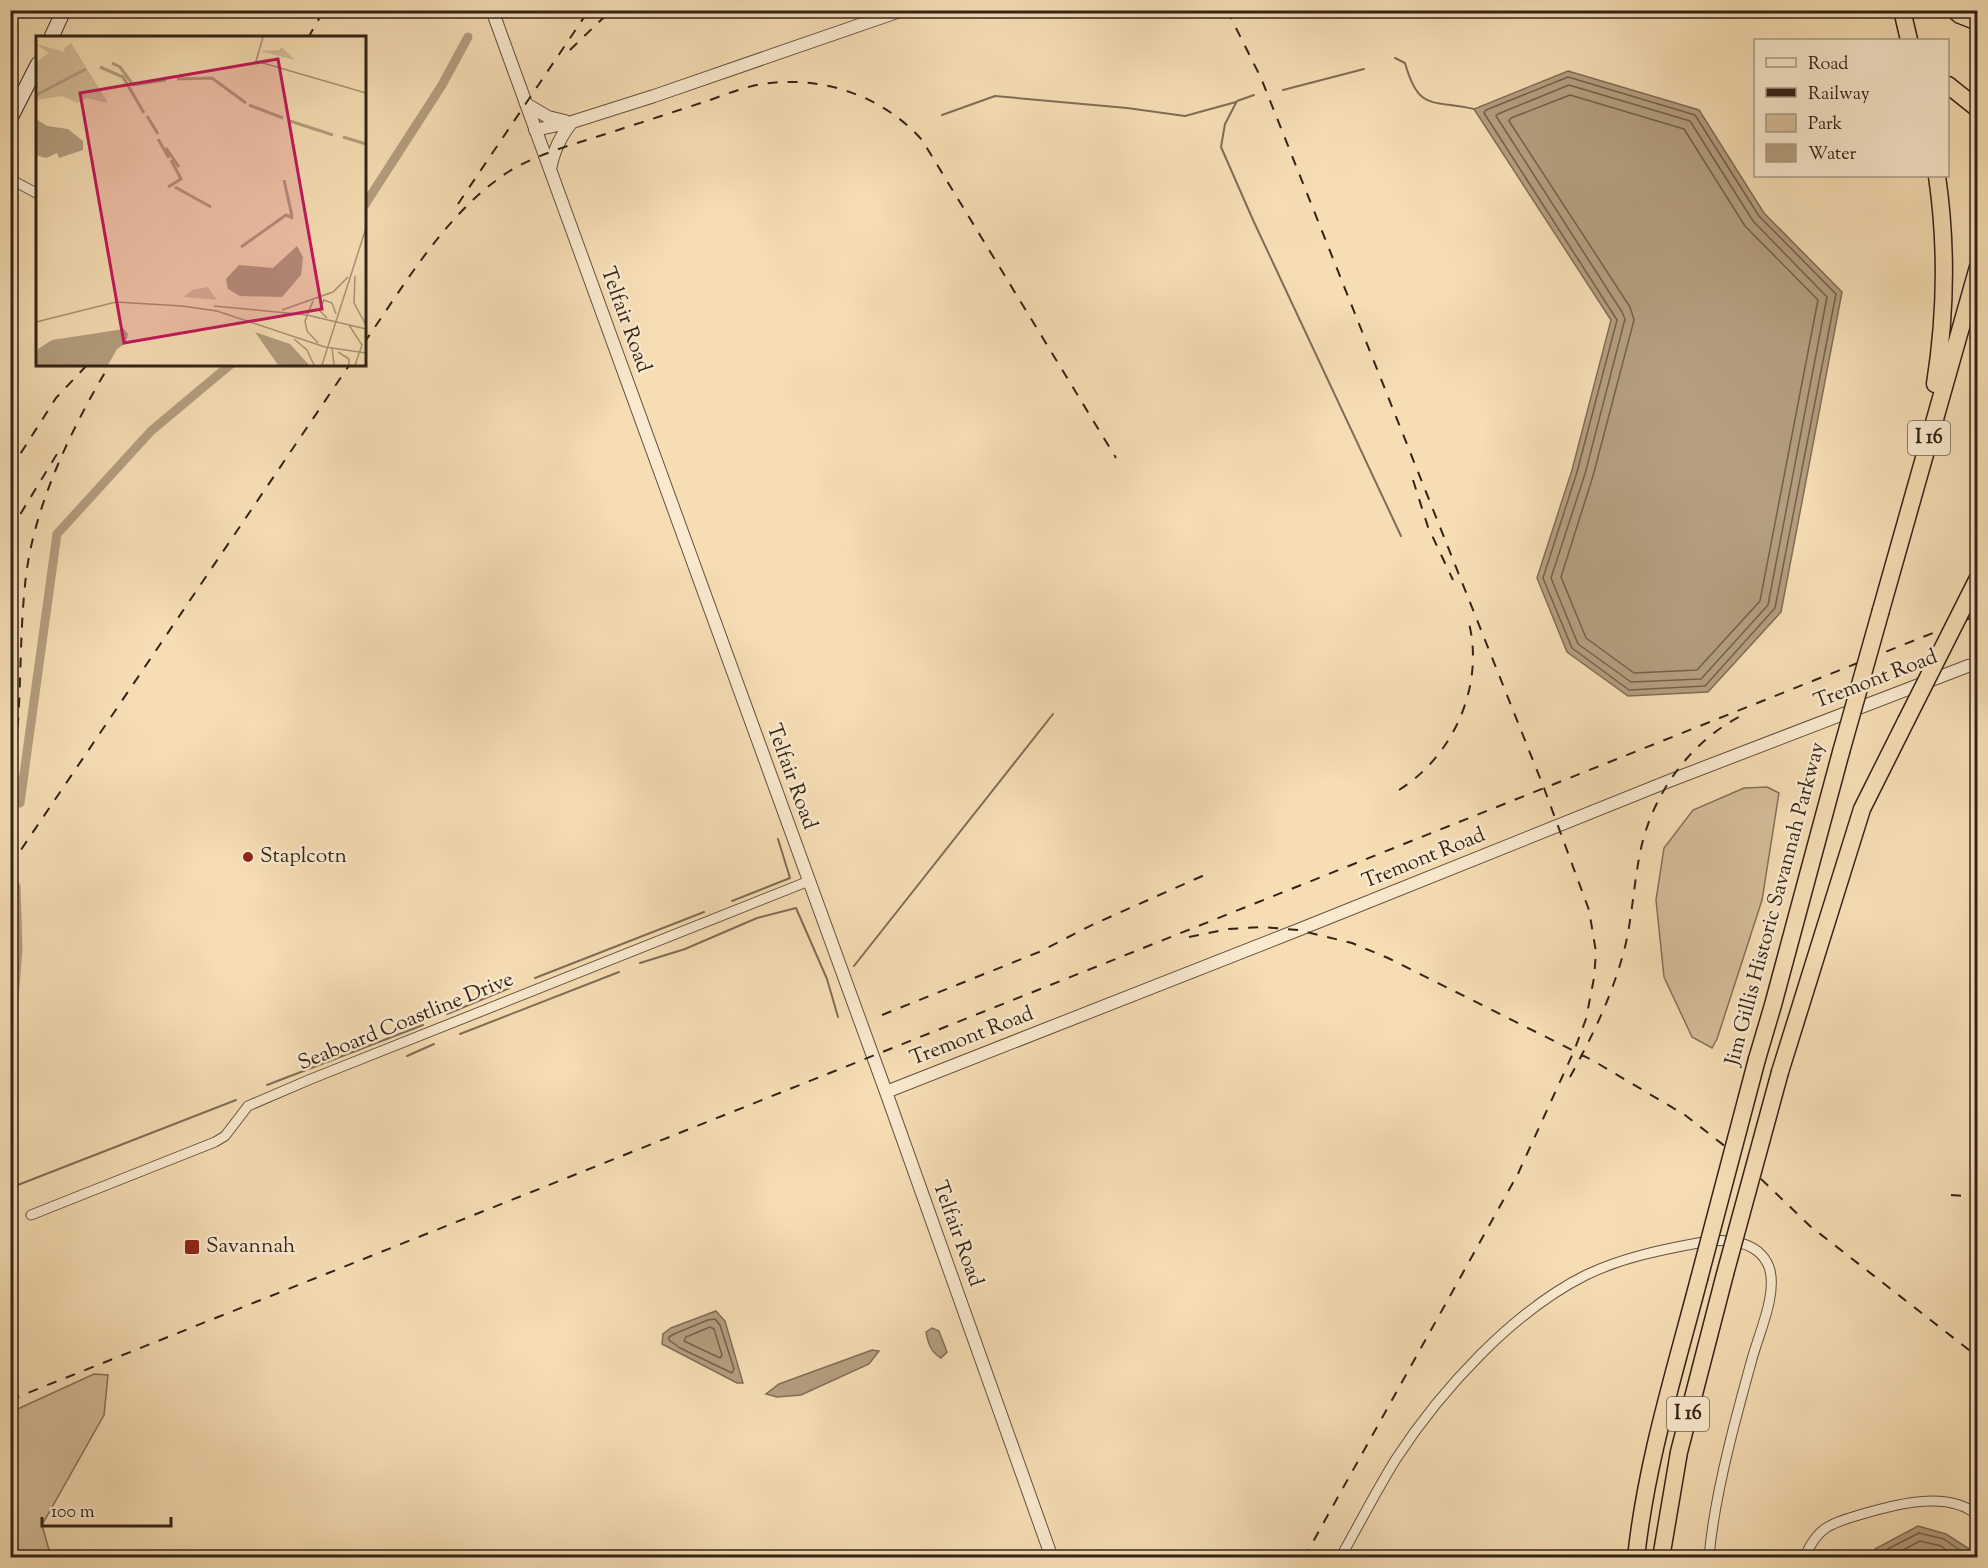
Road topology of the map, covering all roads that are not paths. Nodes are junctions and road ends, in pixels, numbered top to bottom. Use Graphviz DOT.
graph roads {
  1 [pos="64,10"];
  2 [pos="492,10"];
  3 [pos="903,10"];
  4 [pos="1954,10"];
  5 [pos="1904,17"];
  6 [pos="1977,22"];
  7 [pos="52,36"];
  8 [pos="1910,39"];
  9 [pos="1914,39"];
  10 [pos="33,85"];
  11 [pos="1949,87"];
  12 [pos="526,104"];
  13 [pos="1977,110"];
  14 [pos="10,118"];
  15 [pos="572,122"];
  16 [pos="537,134"];
  17 [pos="550,170"];
  18 [pos="1937,177"];
  19 [pos="10,179"];
  20 [pos="36,193"];
  21 [pos="1977,267"];
  22 [pos="1924,453"];
  23 [pos="1977,578"];
  24 [pos="1977,665"];
  25 [pos="808,881"];
  26 [pos="886,1092"];
  27 [pos="31,1215"];
  28 [pos="1977,1516"];
  29 [pos="1052,1557"];
  30 [pos="1340,1557"];
  31 [pos="1636,1557"];
  32 [pos="1661,1557"];
  33 [pos="1709,1557"];
  34 [pos="1805,1557"];
  1 -- 7 [label="main road"];
  2 -- 12 [label="street, Telfair Road"];
  3 -- 15 [label="street"];
  4 -- 6 [label="highway"];
  5 -- 8 [label="highway"];
  5 -- 9 [label="highway"];
  10 -- 14 [label="main road"];
  11 -- 13 [label="highway"];
  12 -- 15 [label="street"];
  12 -- 16 [label="street, Telfair Road"];
  15 -- 16 [label="street"];
  15 -- 17 [label="street"];
  16 -- 17 [label="street, Telfair Road"];
  17 -- 25 [label="street, Telfair Road"];
  18 -- 22 [label="highway"];
  19 -- 20 [label="street"];
  21 -- 22 [label="highway, Jim Gillis Historic Savannah Parkway / I 16"];
  22 -- 31 [label="highway, Jim Gillis Historic Savannah Parkway / I 16, bridge"];
  23 -- 32 [label="highway, I 16, bridge"];
  24 -- 26 [label="street, Tremont Road"];
  25 -- 26 [label="street, Telfair Road"];
  25 -- 27 [label="street, Seaboard Coastline Drive"];
  26 -- 29 [label="street, Telfair Road"];
  28 -- 34 [label="street"];
  30 -- 33 [label="street"];
}
